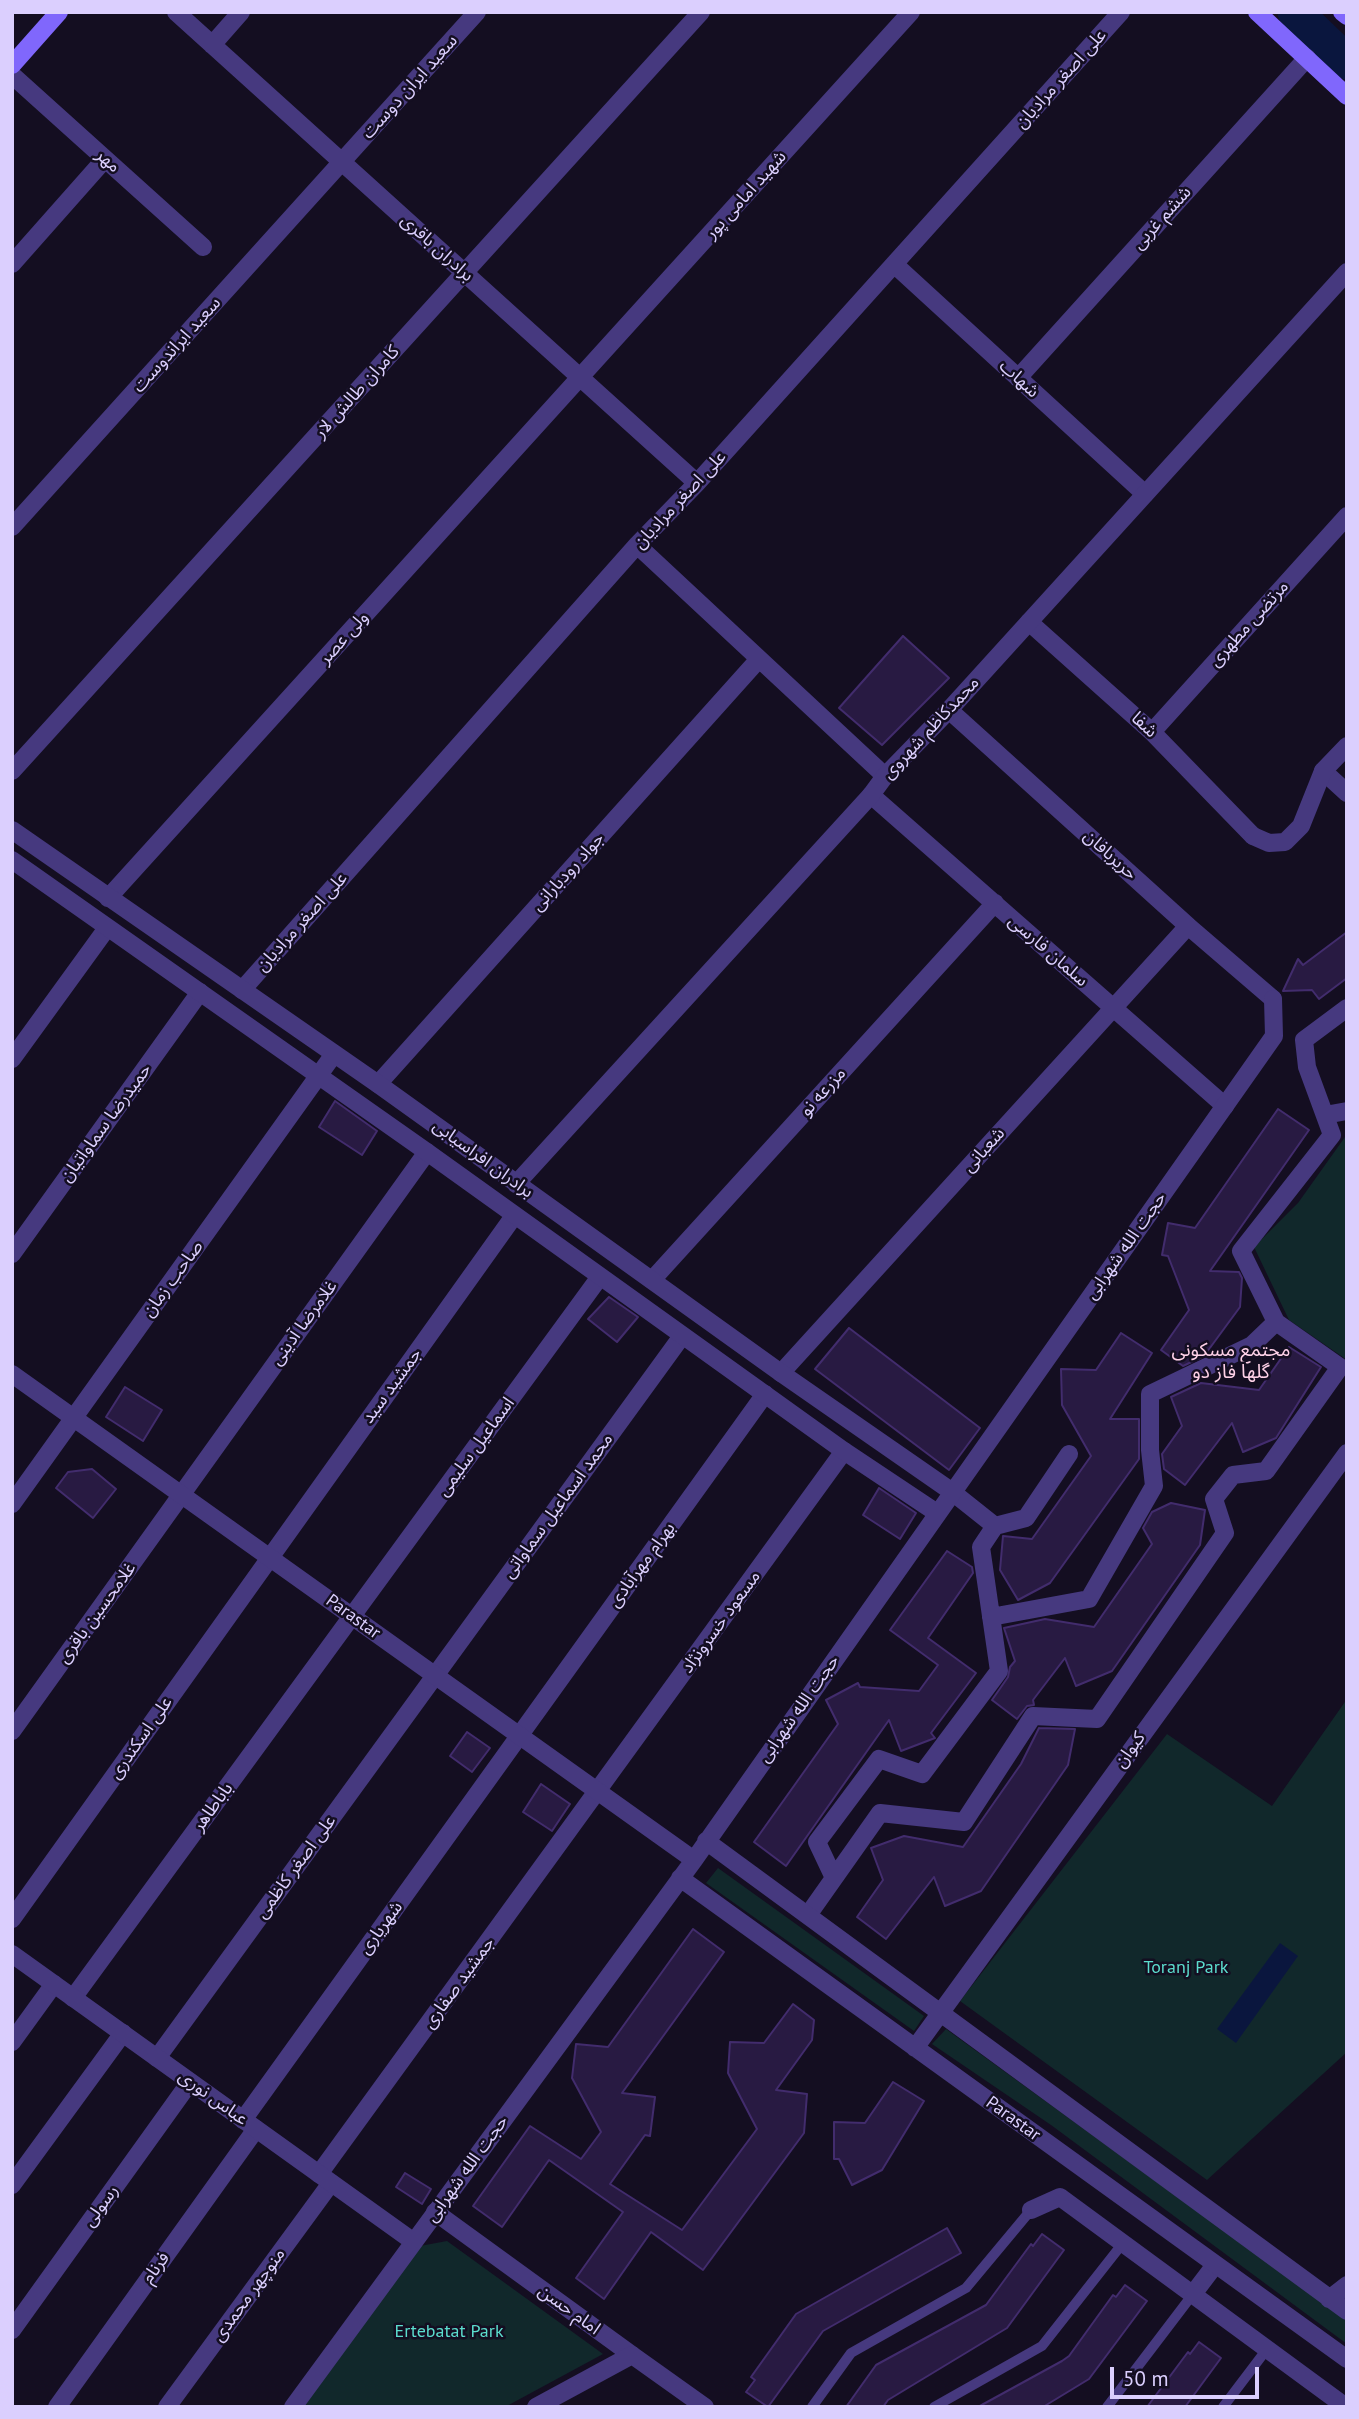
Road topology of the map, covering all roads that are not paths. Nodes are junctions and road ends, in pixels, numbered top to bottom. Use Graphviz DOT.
graph roads {
  1 [pos="59,12"];
  2 [pos="176,12"];
  3 [pos="242,12"];
  4 [pos="477,12"];
  5 [pos="701,12"];
  6 [pos="911,12"];
  7 [pos="1121,12"];
  8 [pos="1257,12"];
  9 [pos="1343,12"];
  10 [pos="1347,16"];
  11 [pos="212,45"];
  12 [pos="1307,58"];
  13 [pos="12,65"];
  14 [pos="12,75"];
  15 [pos="1347,96"];
  16 [pos="105,159"];
  17 [pos="342,162"];
  18 [pos="203,247"];
  19 [pos="12,264"];
  20 [pos="894,264"];
  21 [pos="1347,272"];
  22 [pos="464,273"];
  23 [pos="581,377"];
  24 [pos="1018,378"];
  25 [pos="697,483"];
  26 [pos="1145,494"];
  27 [pos="1347,516"];
  28 [pos="12,527"];
  29 [pos="637,545"];
  30 [pos="1029,622"];
  31 [pos="759,659"];
  32 [pos="949,710"];
  33 [pos="1152,732"];
  34 [pos="1347,746"];
  35 [pos="12,771"];
  36 [pos="1324,771"];
  37 [pos="885,776"];
  38 [pos="1347,793"];
  39 [pos="871,795"];
  40 [pos="12,830"];
  41 [pos="14,866"];
  42 [pos="108,898"];
  43 [pos="995,903"];
  44 [pos="1188,926"];
  45 [pos="107,928"];
  46 [pos="242,990"];
  47 [pos="200,992"];
  48 [pos="1273,999"];
  49 [pos="1114,1008"];
  50 [pos="1347,1008"];
  51 [pos="334,1054"];
  52 [pos="12,1059"];
  53 [pos="318,1076"];
  54 [pos="378,1084"];
  55 [pos="1226,1106"];
  56 [pos="1347,1111"];
  57 [pos="1325,1115"];
  58 [pos="427,1152"];
  59 [pos="516,1184"];
  60 [pos="514,1216"];
  61 [pos="12,1254"];
  62 [pos="600,1278"];
  63 [pos="652,1280"];
  64 [pos="1276,1322"];
  65 [pos="682,1336"];
  66 [pos="780,1373"];
  67 [pos="12,1374"];
  68 [pos="765,1394"];
  69 [pos="74,1418"];
  70 [pos="845,1451"];
  71 [pos="1347,1453"];
  72 [pos="1069,1454"];
  73 [pos="951,1491"];
  74 [pos="181,1494"];
  75 [pos="12,1504"];
  76 [pos="937,1513"];
  77 [pos="995,1526"];
  78 [pos="270,1557"];
  79 [pos="352,1616"];
  80 [pos="991,1617"];
  81 [pos="435,1675"];
  82 [pos="12,1731"];
  83 [pos="519,1736"];
  84 [pos="598,1792"];
  85 [pos="706,1841"];
  86 [pos="694,1860"];
  87 [pos="680,1878"];
  88 [pos="834,1878"];
  89 [pos="808,1915"];
  90 [pos="12,1919"];
  91 [pos="12,1954"];
  92 [pos="54,1984"];
  93 [pos="73,1998"];
  94 [pos="941,2013"];
  95 [pos="123,2033"];
  96 [pos="12,2042"];
  97 [pos="915,2048"];
  98 [pos="157,2058"];
  99 [pos="190,2082"];
  100 [pos="249,2124"];
  101 [pos="325,2179"];
  102 [pos="12,2185"];
  103 [pos="1031,2210"];
  104 [pos="435,2212"];
  105 [pos="414,2242"];
  106 [pos="1123,2243"];
  107 [pos="1215,2265"];
  108 [pos="1347,2285"];
  109 [pos="1193,2294"];
  110 [pos="1329,2298"];
  111 [pos="1347,2311"];
  112 [pos="12,2330"];
  113 [pos="1267,2349"];
  114 [pos="632,2355"];
  115 [pos="1347,2360"];
  116 [pos="703,2406"];
  117 [pos="1344,2406"];
  118 [pos="57,2407"];
  119 [pos="167,2407"];
  120 [pos="293,2407"];
  121 [pos="536,2407"];
  122 [pos="812,2407"];
  123 [pos="934,2407"];
  124 [pos="1107,2407"];
  125 [pos="1223,2407"];
  1 -- 13 [label="main road"];
  2 -- 11 [label="street, برادران باقری"];
  3 -- 11 [label="street"];
  4 -- 17 [label="street, سعید ایران دوست"];
  5 -- 22 [label="street, کامران طالش لار"];
  6 -- 23 [label="street, شهید امامی پور"];
  7 -- 20 [label="street, علی اصغر مرادیان"];
  8 -- 12 [label="main road"];
  9 -- 10 [label="main road"];
  11 -- 17 [label="street, برادران باقری"];
  12 -- 15 [label="main road"];
  12 -- 24 [label="street, ششم غربی"];
  14 -- 16 [label="street, مهر"];
  16 -- 18 [label="street, مهر"];
  16 -- 19 [label="street"];
  17 -- 22 [label="street, برادران باقری"];
  17 -- 28 [label="street, سعید ایراندوست"];
  20 -- 24 [label="street, شهاب"];
  20 -- 25 [label="street, علی اصغر مرادیان"];
  21 -- 26 [label="street, محمدکاظم شهروی"];
  22 -- 23 [label="street, برادران باقری"];
  22 -- 35 [label="street, کامران طالش لار"];
  23 -- 25 [label="street, برادران باقری"];
  23 -- 42 [label="street, ولی عصر"];
  24 -- 26 [label="street, شهاب"];
  25 -- 29 [label="street, علی اصغر مرادیان"];
  26 -- 30 [label="street, محمدکاظم شهروی"];
  27 -- 33 [label="street, مرتضی مطهری"];
  29 -- 31 [label="street"];
  29 -- 46 [label="street, علی اصغر مرادیان"];
  30 -- 32 [label="street, محمدکاظم شهروی"];
  30 -- 33 [label="street, شفا"];
  31 -- 37 [label="street"];
  31 -- 54 [label="street, جواد رودبارانی"];
  32 -- 37 [label="street, محمدکاظم شهروی"];
  32 -- 44 [label="street, حریربافان"];
  33 -- 36 [label="street, شفا"];
  34 -- 36 [label="street"];
  36 -- 38 [label="street"];
  37 -- 39 [label="street, محمدکاظم شهروی"];
  39 -- 43 [label="street, سلمان فارسی"];
  39 -- 59 [label="street, محمدکاظم شهروی"];
  40 -- 42 [label="street, برادران افراسیابی"];
  41 -- 45 [label="street, برادران افراسیابی"];
  42 -- 46 [label="street, برادران افراسیابی"];
  43 -- 49 [label="street, سلمان فارسی"];
  43 -- 63 [label="street, مزرعه نو"];
  44 -- 48 [label="street, حریربافان"];
  44 -- 49 [label="street, شعبانی"];
  45 -- 47 [label="street, برادران افراسیابی"];
  45 -- 52 [label="street"];
  46 -- 51 [label="street, برادران افراسیابی"];
  47 -- 53 [label="street, برادران افراسیابی"];
  47 -- 61 [label="street, حمیدرضا سماواتیان"];
  48 -- 55 [label="street, حجت الله شهرابی"];
  49 -- 55 [label="street, سلمان فارسی"];
  49 -- 66 [label="street, شعبانی"];
  50 -- 57 [label="street"];
  51 -- 53 [label="street, صاحب زمان"];
  51 -- 54 [label="street, برادران افراسیابی"];
  53 -- 58 [label="street, برادران افراسیابی"];
  53 -- 69 [label="street, صاحب زمان"];
  54 -- 59 [label="street, برادران افراسیابی"];
  55 -- 73 [label="street, حجت الله شهرابی"];
  56 -- 57 [label="street"];
  57 -- 64 [label="street"];
  58 -- 60 [label="street, برادران افراسیابی"];
  58 -- 74 [label="street, غلامرضا آدینی"];
  59 -- 63 [label="street, برادران افراسیابی"];
  60 -- 62 [label="street, برادران افراسیابی"];
  60 -- 78 [label="street, جمشید سید"];
  62 -- 65 [label="street, برادران افراسیابی"];
  62 -- 79 [label="street, اسماعیل سلیمی"];
  63 -- 66 [label="street, برادران افراسیابی"];
  64 -- 80 [label="street"];
  64 -- 88 [label="street"];
  65 -- 68 [label="street, برادران افراسیابی"];
  65 -- 81 [label="street, محمد اسماعیل سماواتی"];
  66 -- 73 [label="street, برادران افراسیابی"];
  67 -- 69 [label="street, Parastar"];
  68 -- 70 [label="street, برادران افراسیابی"];
  68 -- 83 [label="street, بهرام مهرآبادی"];
  69 -- 74 [label="street, Parastar"];
  69 -- 75 [label="street, صاحب زمان"];
  70 -- 76 [label="street, برادران افراسیابی"];
  70 -- 84 [label="street, مسعود خسرونژاد"];
  71 -- 94 [label="street, کیوان"];
  72 -- 77 [label="street"];
  73 -- 76 [label="street, حجت الله شهرابی"];
  73 -- 77 [label="street, برادران افراسیابی"];
  74 -- 78 [label="street, Parastar"];
  74 -- 82 [label="street, غلامحسین باقری"];
  76 -- 85 [label="street, حجت الله شهرابی"];
  77 -- 80 [label="street"];
  78 -- 79 [label="street, Parastar"];
  78 -- 90 [label="street, علی اسکندری"];
  79 -- 81 [label="street, Parastar"];
  79 -- 93 [label="street, باباطاهر"];
  80 -- 88 [label="street"];
  81 -- 83 [label="street, Parastar"];
  81 -- 98 [label="street, علی اصغر کاظمی"];
  83 -- 84 [label="street, Parastar"];
  83 -- 100 [label="street, شهریاری"];
  84 -- 86 [label="street, Parastar"];
  84 -- 101 [label="street, جمشید صفاری"];
  85 -- 86 [label="street, حجت الله شهرابی"];
  85 -- 89 [label="street"];
  86 -- 87 [label="street, حجت الله شهرابی"];
  87 -- 97 [label="street, Parastar"];
  87 -- 104 [label="street, حجت الله شهرابی"];
  88 -- 89 [label="street"];
  89 -- 94 [label="street"];
  91 -- 92 [label="street, عباس نوری"];
  92 -- 93 [label="street, عباس نوری"];
  92 -- 96 [label="street"];
  93 -- 95 [label="street, عباس نوری"];
  94 -- 97 [label="street, کیوان"];
  94 -- 110 [label="street"];
  95 -- 98 [label="street, عباس نوری"];
  95 -- 102 [label="street"];
  97 -- 107 [label="street, Parastar"];
  98 -- 99 [label="street, عباس نوری"];
  99 -- 100 [label="street, عباس نوری"];
  99 -- 112 [label="street, رسولى"];
  100 -- 101 [label="street, عباس نوری"];
  100 -- 118 [label="street, فرنام"];
  101 -- 105 [label="street, عباس نوری"];
  101 -- 119 [label="street, منوچهر محمدی"];
  103 -- 106 [label="street"];
  103 -- 122 [label="lane"];
  104 -- 105 [label="street, حجت الله شهرابی"];
  104 -- 114 [label="street, امام حسن"];
  105 -- 120 [label="street, حجت الله شهرابی"];
  106 -- 109 [label="street"];
  106 -- 123 [label="lane"];
  107 -- 109 [label="street"];
  107 -- 115 [label="street, Parastar"];
  108 -- 110 [label="street"];
  109 -- 113 [label="street"];
  109 -- 124 [label="lane"];
  110 -- 111 [label="street"];
  113 -- 117 [label="street"];
  113 -- 125 [label="lane"];
  114 -- 116 [label="street, امام حسن"];
  114 -- 121 [label="street"];
}
